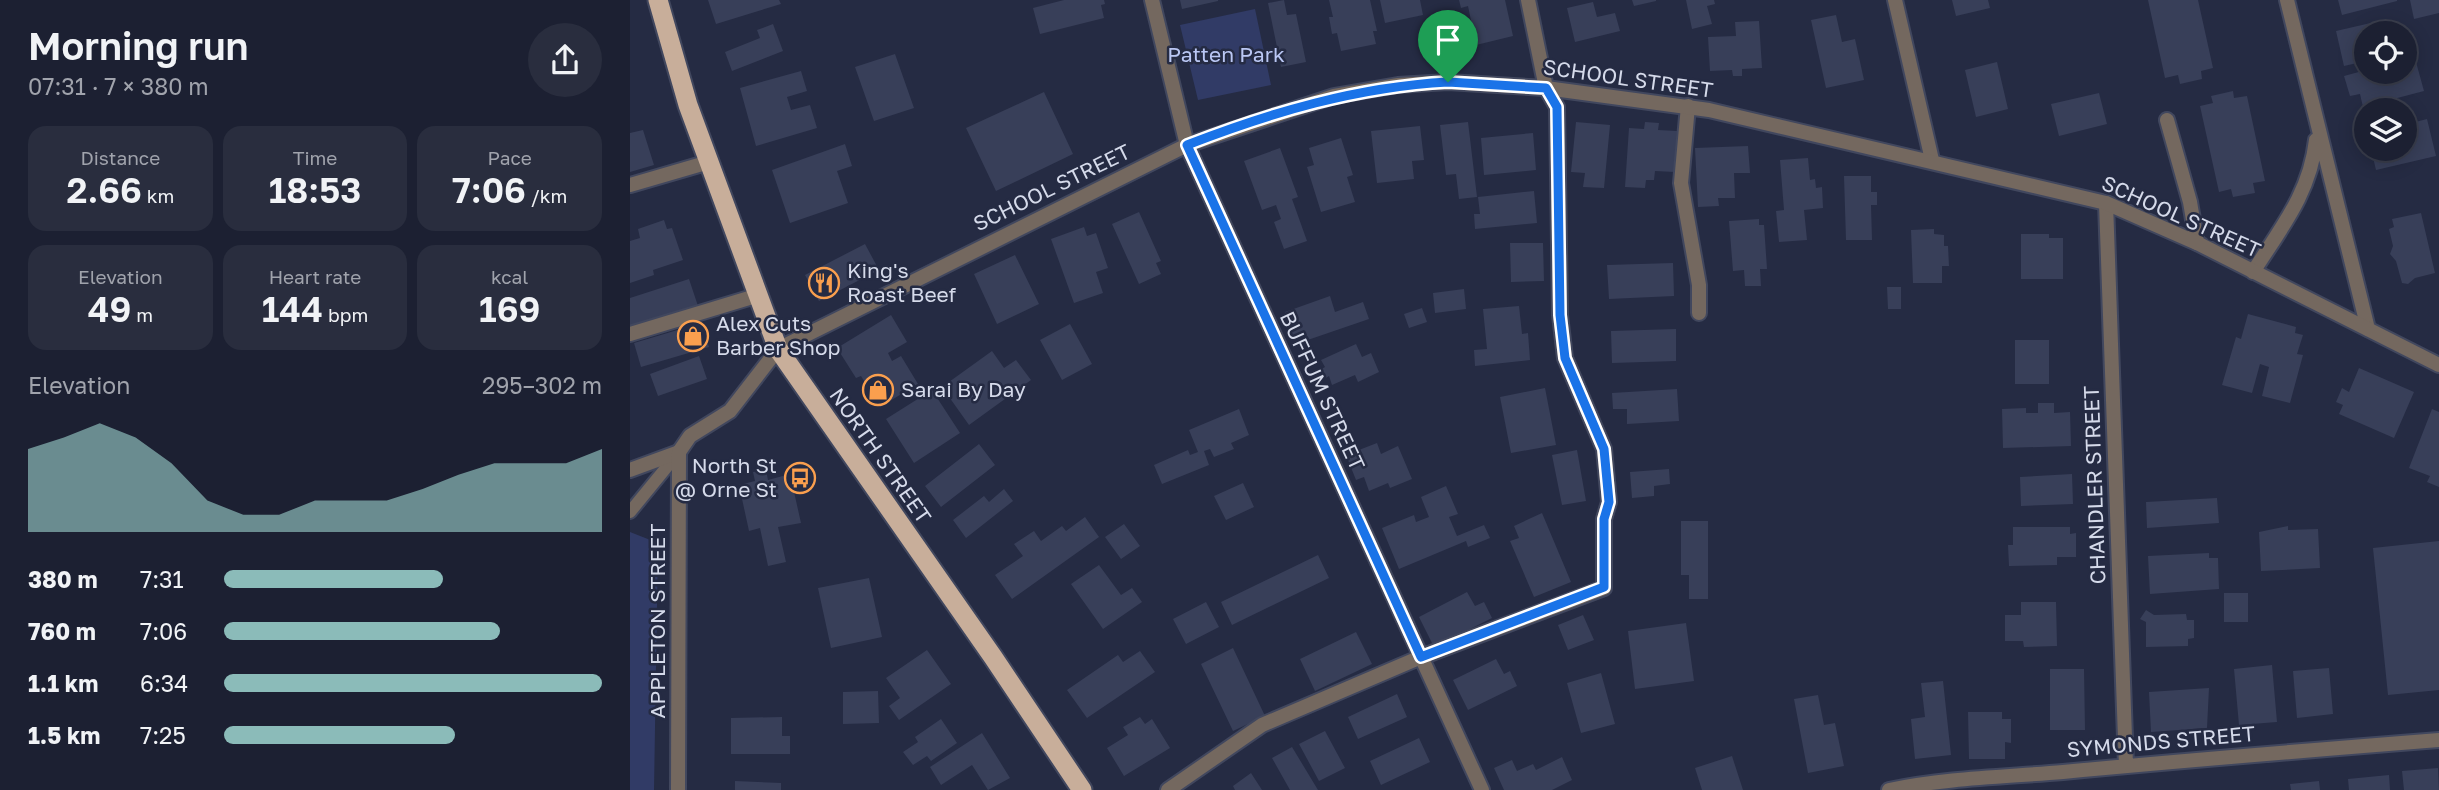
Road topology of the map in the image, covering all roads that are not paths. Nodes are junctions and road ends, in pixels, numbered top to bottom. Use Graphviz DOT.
graph roads {
  1 [pos="658,0"];
  2 [pos="1152,0"];
  3 [pos="1528,0"];
  4 [pos="1895,0"];
  5 [pos="2287,0"];
  6 [pos="1546,88"];
  7 [pos="1688,106"];
  8 [pos="2167,120"];
  9 [pos="2317,132"];
  10 [pos="1187,145"];
  11 [pos="1932,160"];
  12 [pos="709,162"];
  13 [pos="630,185"];
  14 [pos="2106,203"];
  15 [pos="2197,243"];
  16 [pos="2253,272"];
  17 [pos="759,295"];
  18 [pos="1699,313"];
  19 [pos="2368,330"];
  20 [pos="630,334"];
  21 [pos="778,349"];
  22 [pos="2439,365"];
  23 [pos="680,452"];
  24 [pos="630,470"];
  25 [pos="630,512"];
  26 [pos="1421,657"];
  27 [pos="2439,740"];
  28 [pos="2126,766"];
  29 [pos="678,790"];
  30 [pos="1082,790"];
  31 [pos="1168,790"];
  32 [pos="1482,790"];
  33 [pos="1889,790"];
  1 -- 12 [label="highway, NORTH STREET"];
  2 -- 10 [label="street, BUFFUM STREET"];
  3 -- 6 [label="street"];
  4 -- 11 [label="street"];
  5 -- 9 [label="street"];
  6 -- 7 [label="street, SCHOOL STREET"];
  6 -- 10 [label="street, SCHOOL STREET"];
  6 -- 26 [label="street"];
  7 -- 11 [label="street, SCHOOL STREET"];
  7 -- 18 [label="street"];
  8 -- 15 [label="street"];
  9 -- 16 [label="street"];
  9 -- 19 [label="street"];
  10 -- 21 [label="street, SCHOOL STREET"];
  10 -- 26 [label="street, BUFFUM STREET"];
  11 -- 14 [label="street, SCHOOL STREET"];
  12 -- 13 [label="street"];
  12 -- 17 [label="highway, NORTH STREET"];
  14 -- 15 [label="street, SCHOOL STREET"];
  14 -- 28 [label="street, CHANDLER STREET"];
  15 -- 16 [label="street, SCHOOL STREET"];
  16 -- 19 [label="street, SCHOOL STREET"];
  17 -- 20 [label="street"];
  17 -- 21 [label="highway, NORTH STREET"];
  19 -- 22 [label="street, SCHOOL STREET"];
  21 -- 23 [label="street"];
  21 -- 30 [label="highway, NORTH STREET"];
  23 -- 24 [label="street"];
  23 -- 25 [label="lane"];
  23 -- 29 [label="street, APPLETON STREET"];
  26 -- 31 [label="street"];
  26 -- 32 [label="street, BUFFUM STREET"];
  27 -- 28 [label="street, SYMONDS STREET"];
  28 -- 33 [label="street, SYMONDS STREET"];
}
